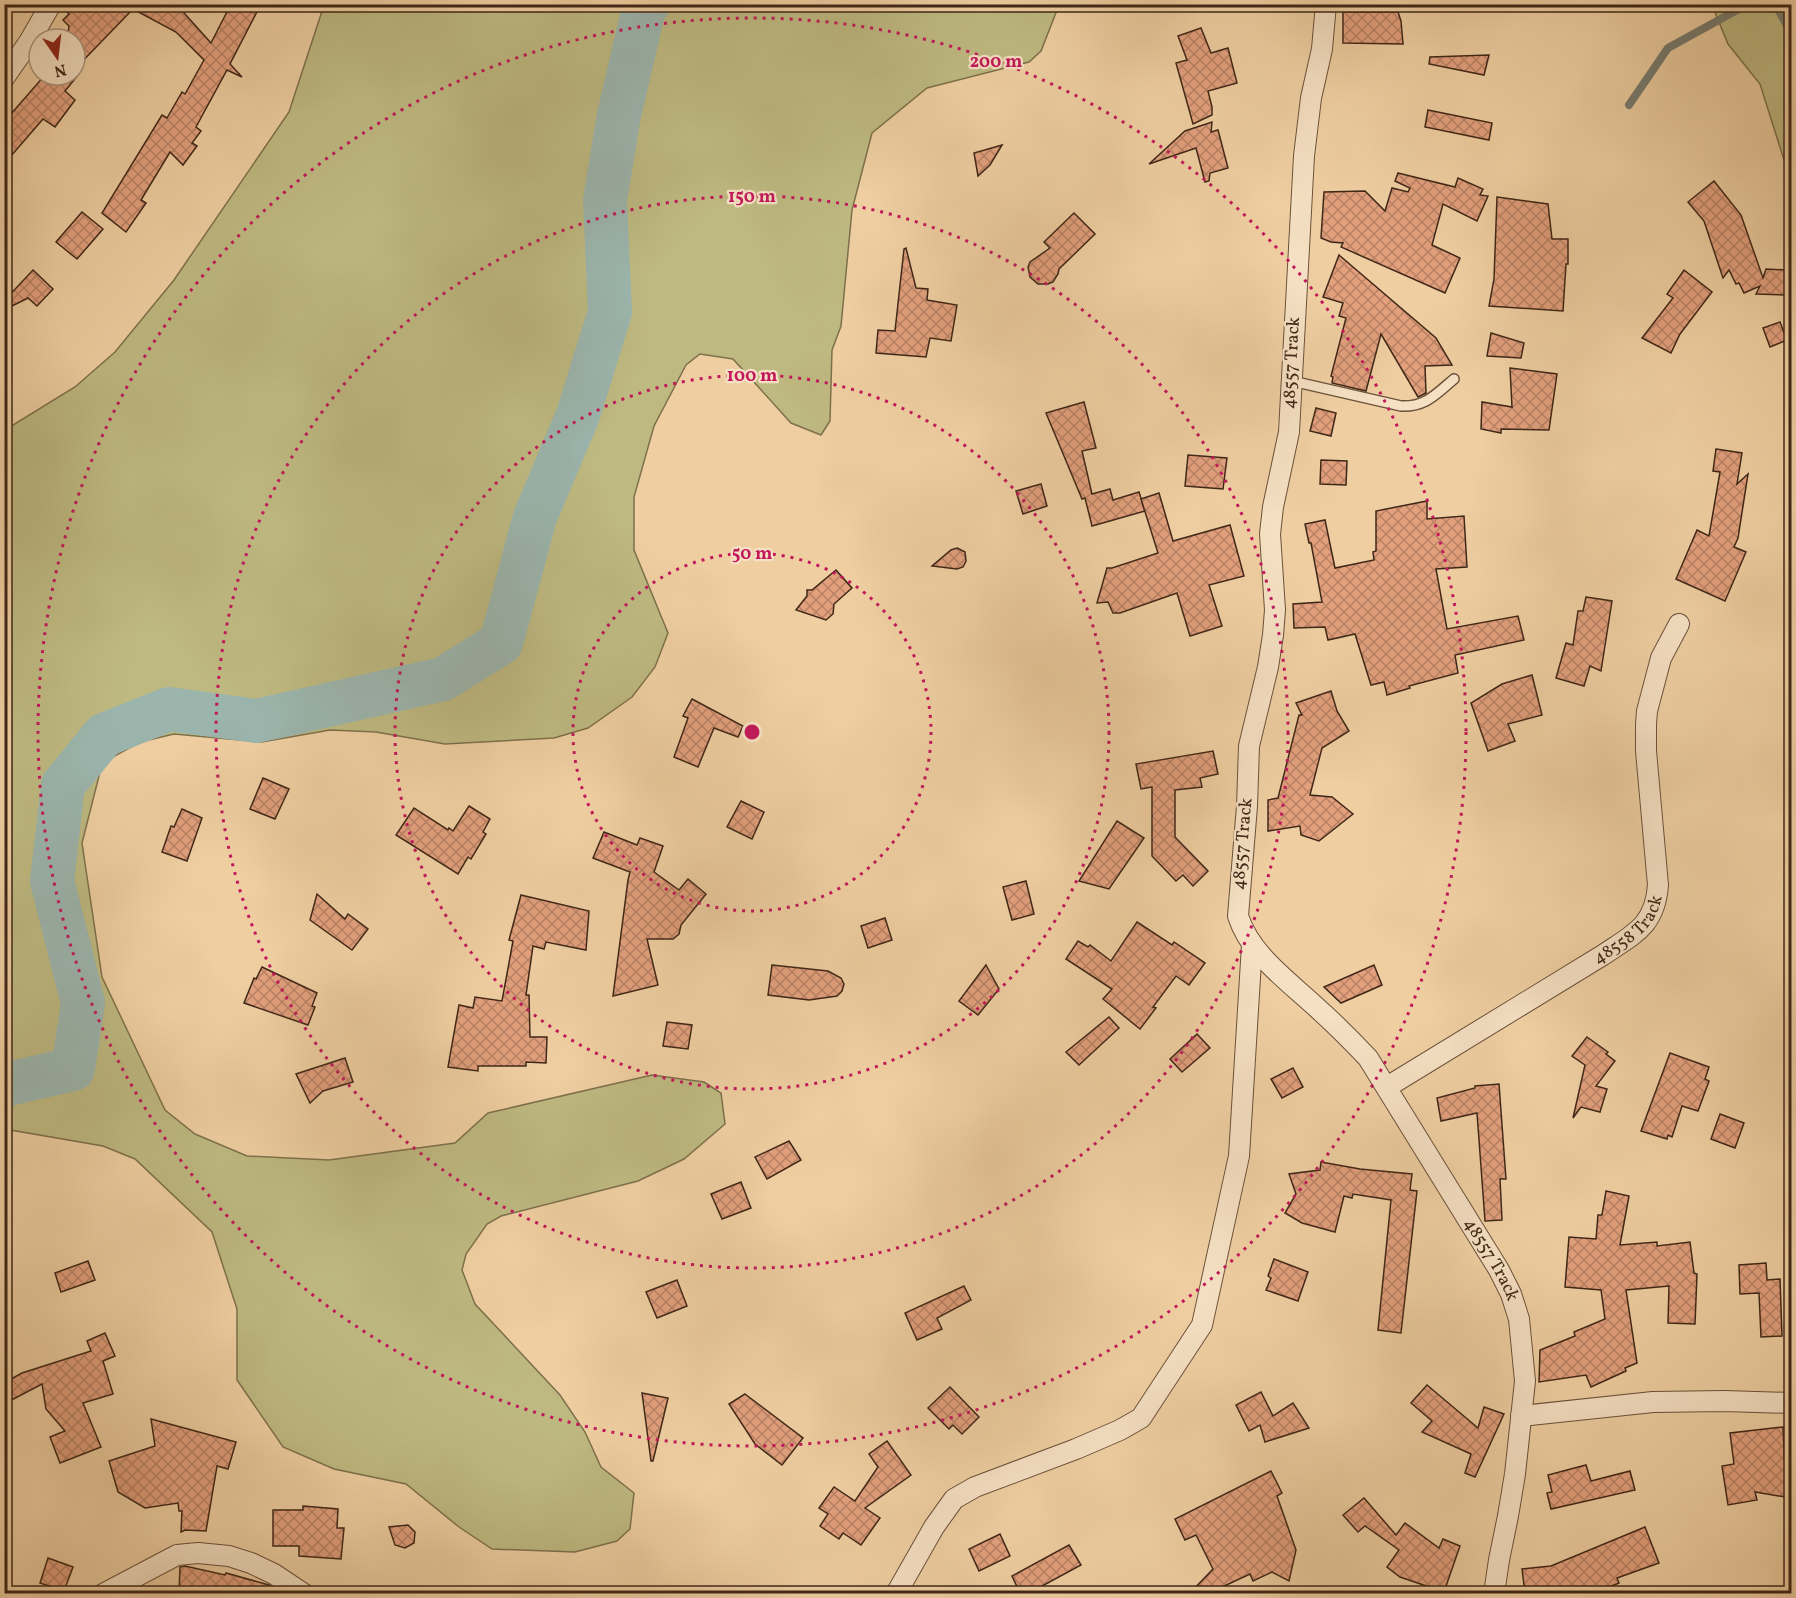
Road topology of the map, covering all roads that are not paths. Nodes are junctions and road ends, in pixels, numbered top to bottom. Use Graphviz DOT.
graph roads {
  1 [pos="51,4"];
  2 [pos="1326,4"];
  3 [pos="4,78"];
  4 [pos="1454,379"];
  5 [pos="1292,381"];
  6 [pos="1679,624"];
  7 [pos="1252,945"];
  8 [pos="1387,1088"];
  9 [pos="1791,1403"];
  10 [pos="1521,1416"];
  11 [pos="103,1593"];
  12 [pos="304,1593"];
  13 [pos="896,1593"];
  14 [pos="1494,1593"];
  1 -- 3 [label="street"];
  2 -- 5 [label="street, 48557 Track"];
  4 -- 5 [label="lane"];
  5 -- 7 [label="street, 48557 Track"];
  6 -- 8 [label="street, 48558 Track"];
  7 -- 8 [label="street, 48557 Track"];
  7 -- 13 [label="street"];
  8 -- 10 [label="street, 48557 Track"];
  9 -- 10 [label="street"];
  10 -- 14 [label="street, 48557 Track"];
  11 -- 12 [label="street"];
}
